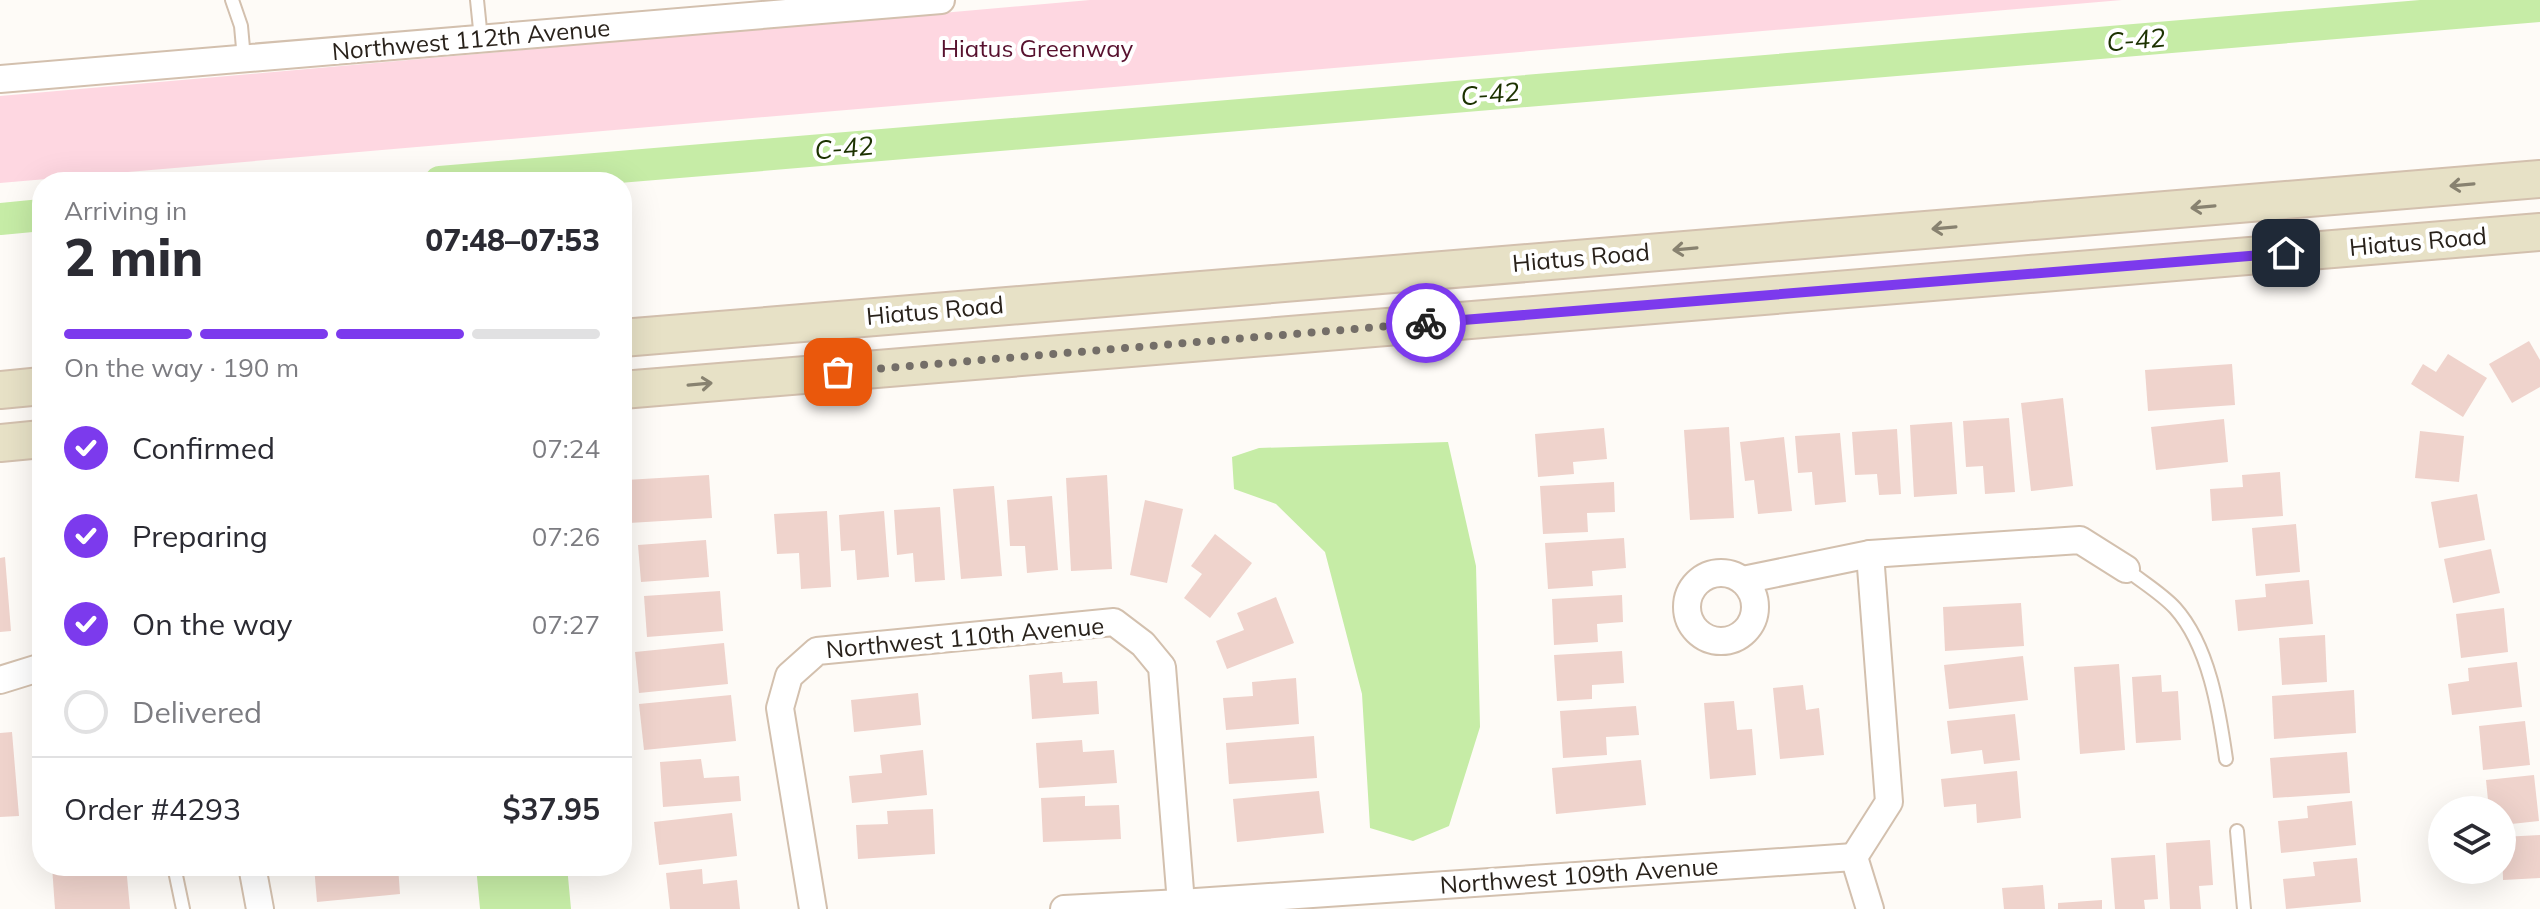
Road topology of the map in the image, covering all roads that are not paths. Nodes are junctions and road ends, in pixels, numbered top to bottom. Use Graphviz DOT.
graph roads {
  1 [pos="232,0"];
  2 [pos="477,0"];
  3 [pos="941,0"];
  4 [pos="481,39"];
  5 [pos="244,59"];
  6 [pos="0,79"];
  7 [pos="2540,179"];
  8 [pos="2540,232"];
  9 [pos="632,337"];
  10 [pos="32,387"];
  11 [pos="632,389"];
  12 [pos="0,390"];
  13 [pos="32,440"];
  14 [pos="0,443"];
  15 [pos="1870,554"];
  16 [pos="2126,569"];
  17 [pos="1743,580"];
  18 [pos="32,670"];
  19 [pos="0,680"];
  20 [pos="2226,759"];
  21 [pos="2237,831"];
  22 [pos="1854,857"];
  23 [pos="176,876"];
  24 [pos="254,876"];
  25 [pos="1181,903"];
  26 [pos="183,909"];
  27 [pos="260,909"];
  28 [pos="813,909"];
  29 [pos="1064,909"];
  30 [pos="1870,909"];
  31 [pos="2244,909"];
  1 -- 5 [label="lane"];
  2 -- 4 [label="lane"];
  3 -- 4 [label="street, Northwest 112th Avenue"];
  4 -- 5 [label="street, Northwest 112th Avenue"];
  5 -- 6 [label="street, Northwest 112th Avenue"];
  7 -- 9 [label="main road, Hiatus Road, one-way"];
  11 -- 8 [label="main road, Hiatus Road, one-way"];
  10 -- 12 [label="main road"];
  13 -- 14 [label="main road"];
  15 -- 16 [label="street"];
  15 -- 17 [label="street"];
  15 -- 22 [label="street"];
  16 -- 20 [label="lane"];
  18 -- 19 [label="street"];
  21 -- 31 [label="lane"];
  22 -- 25 [label="street, Northwest 109th Avenue"];
  22 -- 30 [label="street"];
  23 -- 26 [label="lane"];
  24 -- 27 [label="street"];
  25 -- 28 [label="street, Northwest 110th Avenue"];
  25 -- 29 [label="street, Northwest 109th Avenue"];
}
